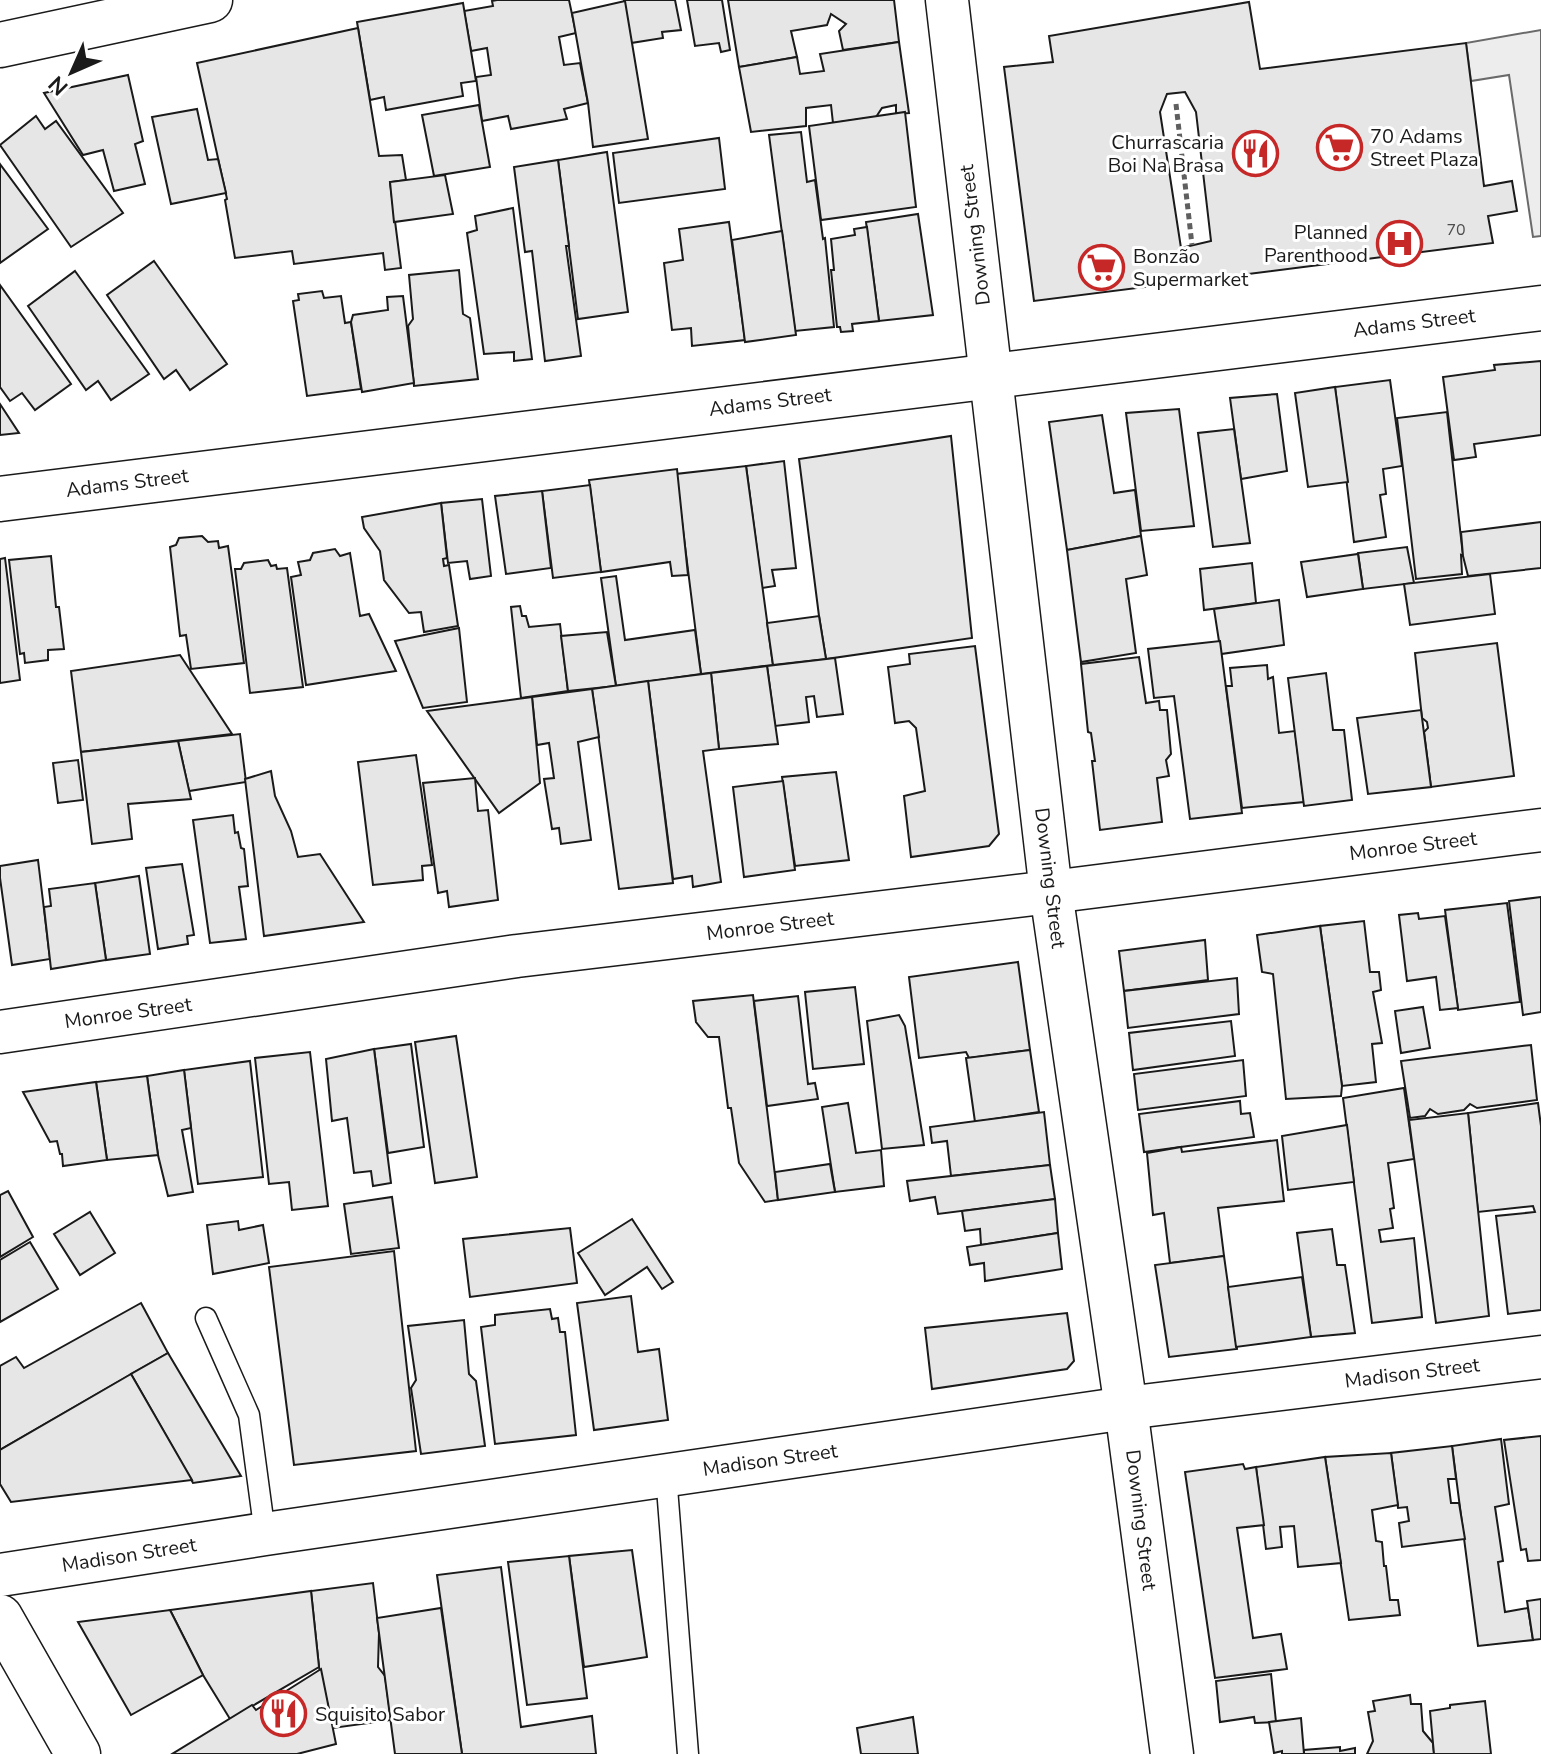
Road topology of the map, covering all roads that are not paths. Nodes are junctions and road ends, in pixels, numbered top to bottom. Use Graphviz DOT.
graph roads {
  1 [pos="210,0"];
  2 [pos="947,0"];
  3 [pos="0,45"];
  4 [pos="1541,308"];
  5 [pos="991,375"];
  6 [pos="0,499"];
  7 [pos="1541,830"];
  8 [pos="1051,892"];
  9 [pos="0,1032"];
  10 [pos="206,1318"];
  11 [pos="1541,1357"];
  12 [pos="1126,1408"];
  13 [pos="666,1475"];
  14 [pos="265,1534"];
  15 [pos="0,1575"];
  16 [pos="0,1617"];
  17 [pos="78,1754"];
  18 [pos="688,1754"];
  19 [pos="1172,1754"];
  1 -- 3 [label="street"];
  2 -- 5 [label="street, Downing Street"];
  4 -- 5 [label="street, Adams Street"];
  5 -- 6 [label="street, Adams Street"];
  5 -- 8 [label="street, Downing Street"];
  7 -- 8 [label="street, Monroe Street"];
  8 -- 9 [label="street, Monroe Street"];
  8 -- 12 [label="street, Downing Street"];
  10 -- 14 [label="lane"];
  11 -- 12 [label="street, Madison Street"];
  12 -- 13 [label="street, Madison Street"];
  12 -- 19 [label="street, Downing Street"];
  13 -- 14 [label="street, Madison Street"];
  13 -- 18 [label="lane"];
  14 -- 15 [label="street, Madison Street"];
  16 -- 17 [label="street"];
}
